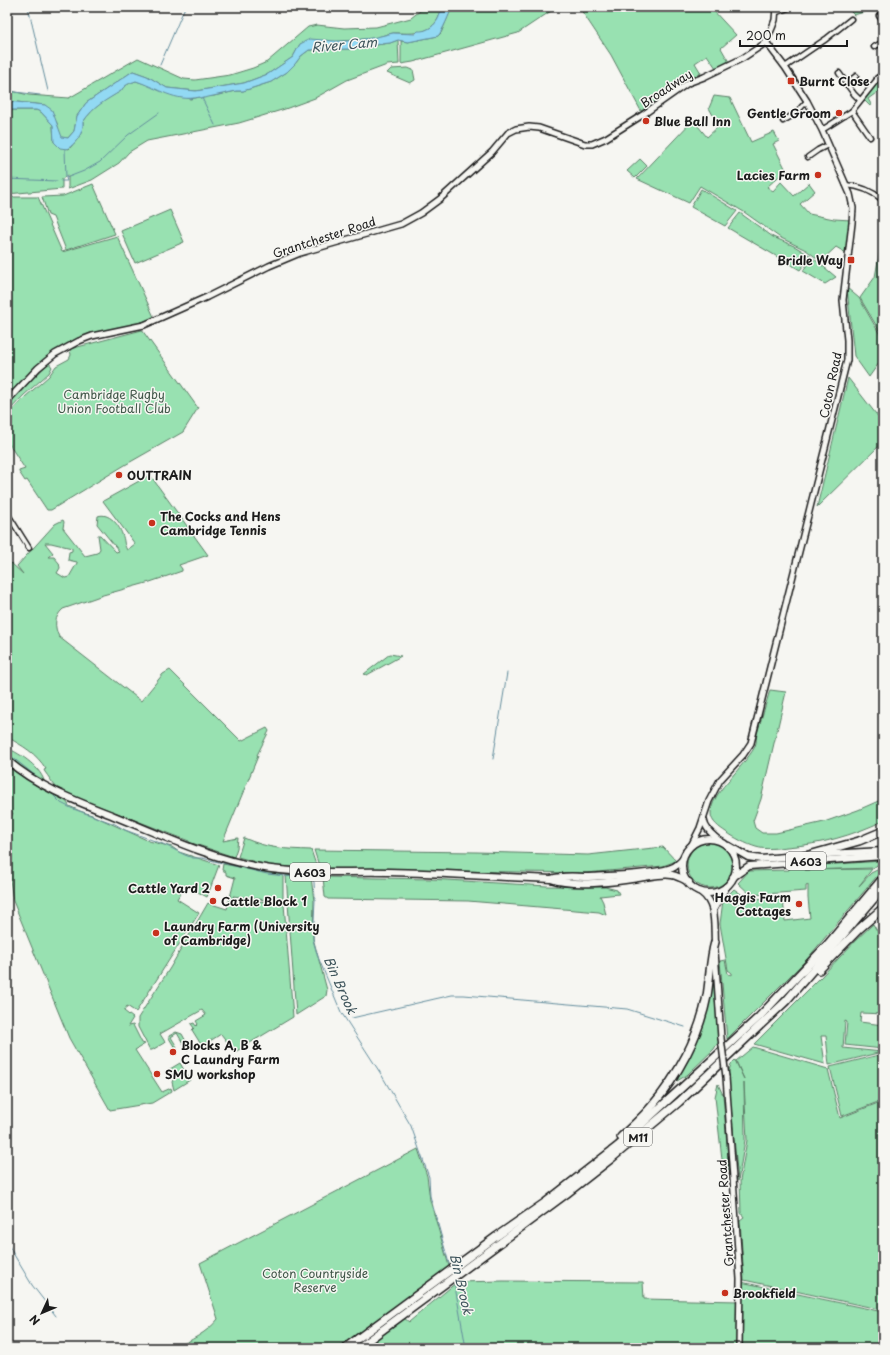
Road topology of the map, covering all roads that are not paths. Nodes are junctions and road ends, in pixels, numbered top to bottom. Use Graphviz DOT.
graph roads {
  1 [pos="791,7"];
  2 [pos="776,10"];
  3 [pos="879,16"];
  4 [pos="851,19"];
  5 [pos="883,21"];
  6 [pos="766,42"];
  7 [pos="883,42"];
  8 [pos="874,47"];
  9 [pos="786,67"];
  10 [pos="883,72"];
  11 [pos="839,73"];
  12 [pos="856,76"];
  13 [pos="877,78"];
  14 [pos="883,82"];
  15 [pos="846,84"];
  16 [pos="860,100"];
  17 [pos="807,101"];
  18 [pos="852,112"];
  19 [pos="783,121"];
  20 [pos="822,130"];
  21 [pos="870,138"];
  22 [pos="576,140"];
  23 [pos="828,145"];
  24 [pos="808,157"];
  25 [pos="846,185"];
  26 [pos="883,200"];
  27 [pos="7,401"];
  28 [pos="7,513"];
  29 [pos="29,548"];
  30 [pos="7,760"];
  31 [pos="703,819"];
  32 [pos="883,831"];
  33 [pos="723,843"];
  34 [pos="691,846"];
  35 [pos="883,851"];
  36 [pos="809,855"];
  37 [pos="883,856"];
  38 [pos="684,857"];
  39 [pos="733,877"];
  40 [pos="883,878"];
  41 [pos="551,879"];
  42 [pos="689,882"];
  43 [pos="728,885"];
  44 [pos="883,888"];
  45 [pos="698,890"];
  46 [pos="883,908"];
  47 [pos="713,910"];
  48 [pos="715,942"];
  49 [pos="786,1001"];
  50 [pos="570,1183"];
  51 [pos="345,1348"];
  52 [pos="358,1348"];
  53 [pos="739,1348"];
  1 -- 2 [label="street"];
  2 -- 6 [label="street"];
  3 -- 5 [label="street"];
  4 -- 9 [label="street"];
  6 -- 9 [label="street, Coton Road"];
  6 -- 22 [label="street, Broadway"];
  7 -- 8 [label="street"];
  9 -- 17 [label="street, Coton Road"];
  10 -- 13 [label="street"];
  11 -- 15 [label="street"];
  12 -- 15 [label="street"];
  13 -- 14 [label="street"];
  13 -- 16 [label="street"];
  15 -- 16 [label="street"];
  16 -- 18 [label="street"];
  17 -- 19 [label="street"];
  17 -- 20 [label="street, Coton Road"];
  18 -- 20 [label="street"];
  18 -- 21 [label="street"];
  20 -- 23 [label="street, Coton Road"];
  22 -- 27 [label="street, Grantchester Road"];
  23 -- 24 [label="street"];
  23 -- 25 [label="street, Coton Road"];
  25 -- 26 [label="street"];
  25 -- 31 [label="street, Coton Road"];
  28 -- 29 [label="street"];
  30 -- 41 [label="main road, A603"];
  31 -- 33 [label="street"];
  31 -- 34 [label="street, Coton Road"];
  32 -- 36 [label="highway"];
  33 -- 34 [label="main road"];
  33 -- 36 [label="main road, A603"];
  33 -- 39 [label="main road"];
  34 -- 38 [label="main road"];
  35 -- 36 [label="main road, A603"];
  37 -- 39 [label="main road, A603"];
  38 -- 41 [label="main road, A603"];
  38 -- 42 [label="main road"];
  39 -- 43 [label="main road"];
  40 -- 50 [label="highway, M11"];
  41 -- 42 [label="main road, A603"];
  42 -- 45 [label="main road"];
  43 -- 45 [label="main road"];
  43 -- 47 [label="main road"];
  44 -- 49 [label="highway, M11"];
  45 -- 47 [label="main road"];
  46 -- 49 [label="highway"];
  47 -- 48 [label="main road"];
  48 -- 50 [label="highway"];
  48 -- 53 [label="street, Grantchester Road, bridge"];
  49 -- 52 [label="highway, M11"];
  50 -- 51 [label="highway, M11"];
}
